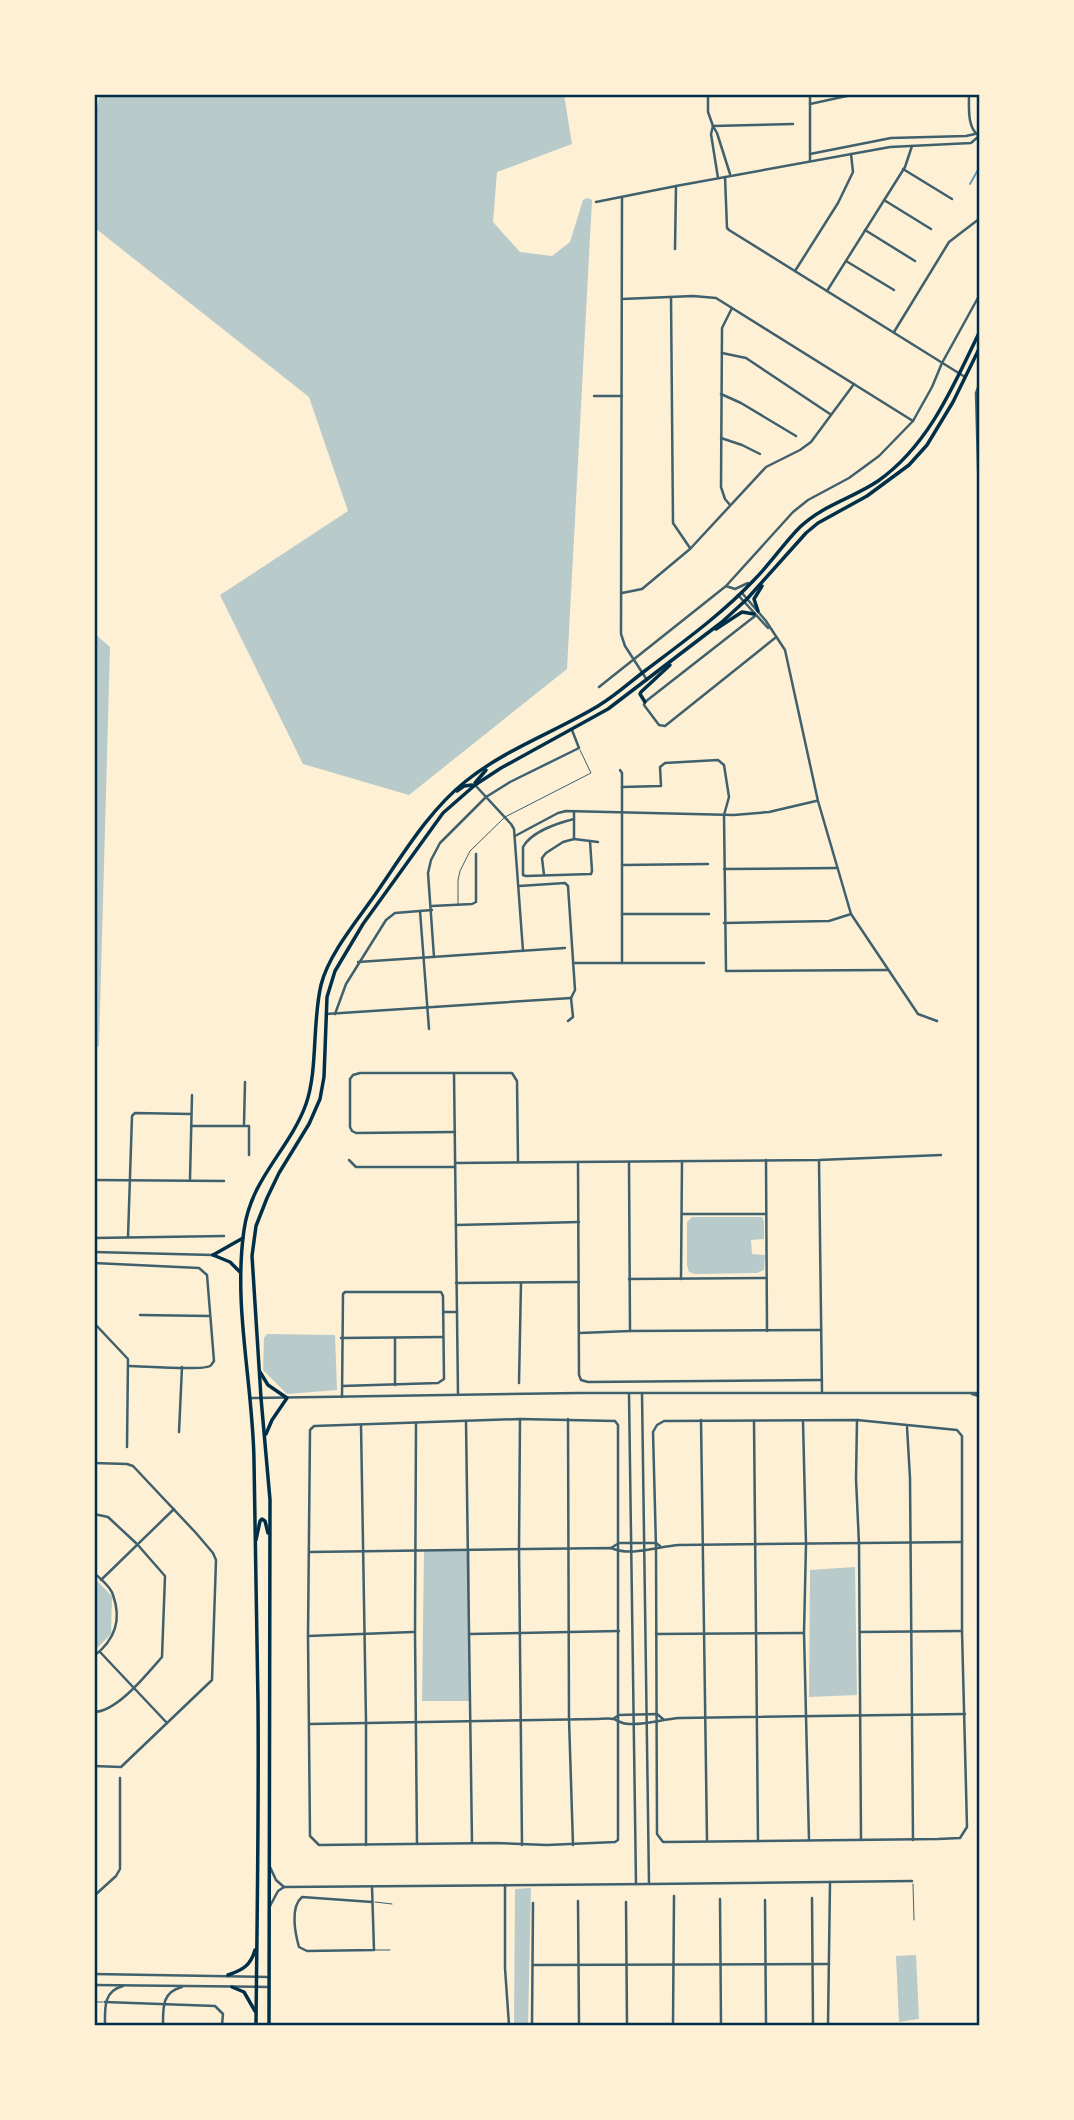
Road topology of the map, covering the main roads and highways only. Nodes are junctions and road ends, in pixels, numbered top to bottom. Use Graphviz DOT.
graph roads {
  1 [pos="979,333"];
  2 [pos="979,351"];
  3 [pos="766,578"];
  4 [pos="706,635"];
  5 [pos="676,658"];
  6 [pos="645,702"];
  7 [pos="497,761"];
  8 [pos="475,785"];
  9 [pos="444,801"];
  10 [pos="243,1238"];
  11 [pos="240,1272"];
  12 [pos="259,1370"];
  13 [pos="265,1436"];
  14 [pos="270,1547"];
  15 [pos="255,1549"];
  16 [pos="257,1945"];
  17 [pos="228,1975"];
  18 [pos="232,1987"];
  19 [pos="256,2013"];
  20 [pos="256,2025"];
  21 [pos="269,2025"];
  1 -- 7 [label="main road"];
  2 -- 3 [label="main road"];
  3 -- 4 [label="main road"];
  3 -- 4 [label="main road"];
  4 -- 5 [label="main road"];
  5 -- 6 [label="main road"];
  5 -- 8 [label="main road"];
  7 -- 8 [label="main road"];
  7 -- 9 [label="main road"];
  8 -- 9 [label="main road"];
  8 -- 12 [label="main road"];
  9 -- 10 [label="main road"];
  10 -- 11 [label="main road"];
  10 -- 11 [label="main road"];
  11 -- 15 [label="main road"];
  12 -- 13 [label="main road"];
  12 -- 13 [label="main road"];
  13 -- 14 [label="main road"];
  14 -- 15 [label="main road"];
  14 -- 21 [label="main road"];
  15 -- 16 [label="main road"];
  16 -- 17 [label="main road"];
  16 -- 19 [label="main road"];
  18 -- 19 [label="main road"];
  19 -- 20 [label="main road"];
}
